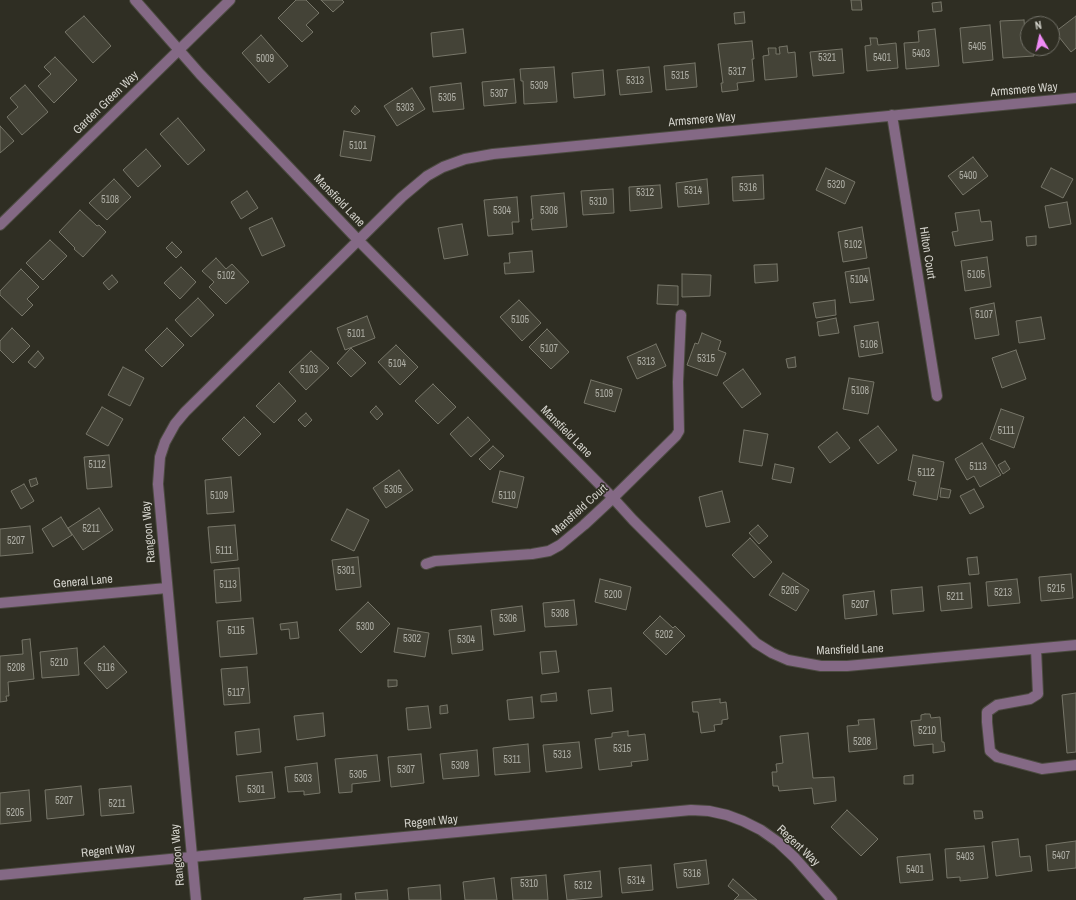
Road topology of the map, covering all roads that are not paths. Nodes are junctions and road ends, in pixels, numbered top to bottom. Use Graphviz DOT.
graph roads {
  1 [pos="135,0"];
  2 [pos="230,0"];
  3 [pos="179,50"];
  4 [pos="1076,98"];
  5 [pos="892,115"];
  6 [pos="0,225"];
  7 [pos="358,240"];
  8 [pos="681,315"];
  9 [pos="937,396"];
  10 [pos="613,498"];
  11 [pos="426,564"];
  12 [pos="168,588"];
  13 [pos="0,603"];
  14 [pos="1076,645"];
  15 [pos="1036,649"];
  16 [pos="1076,765"];
  17 [pos="192,856"];
  18 [pos="0,875"];
  19 [pos="196,900"];
  20 [pos="832,900"];
  1 -- 3 [label="street, Mansfield Lane"];
  2 -- 3 [label="street, Garden Green Way"];
  3 -- 6 [label="street, Garden Green Way"];
  3 -- 7 [label="street, Mansfield Lane"];
  4 -- 5 [label="street, Armsmere Way"];
  5 -- 7 [label="street, Armsmere Way"];
  5 -- 9 [label="street, Hilton Court"];
  7 -- 10 [label="street, Mansfield Lane"];
  7 -- 12 [label="street, Rangoon Way"];
  8 -- 10 [label="street, Mansfield Court"];
  10 -- 11 [label="street, Mansfield Court"];
  10 -- 15 [label="street, Mansfield Lane"];
  12 -- 13 [label="street, General Lane"];
  12 -- 17 [label="street, Rangoon Way"];
  14 -- 15 [label="street, Mansfield Lane"];
  15 -- 16 [label="street"];
  17 -- 18 [label="street, Regent Way"];
  17 -- 19 [label="street, Rangoon Way"];
  17 -- 20 [label="street, Regent Way"];
}
